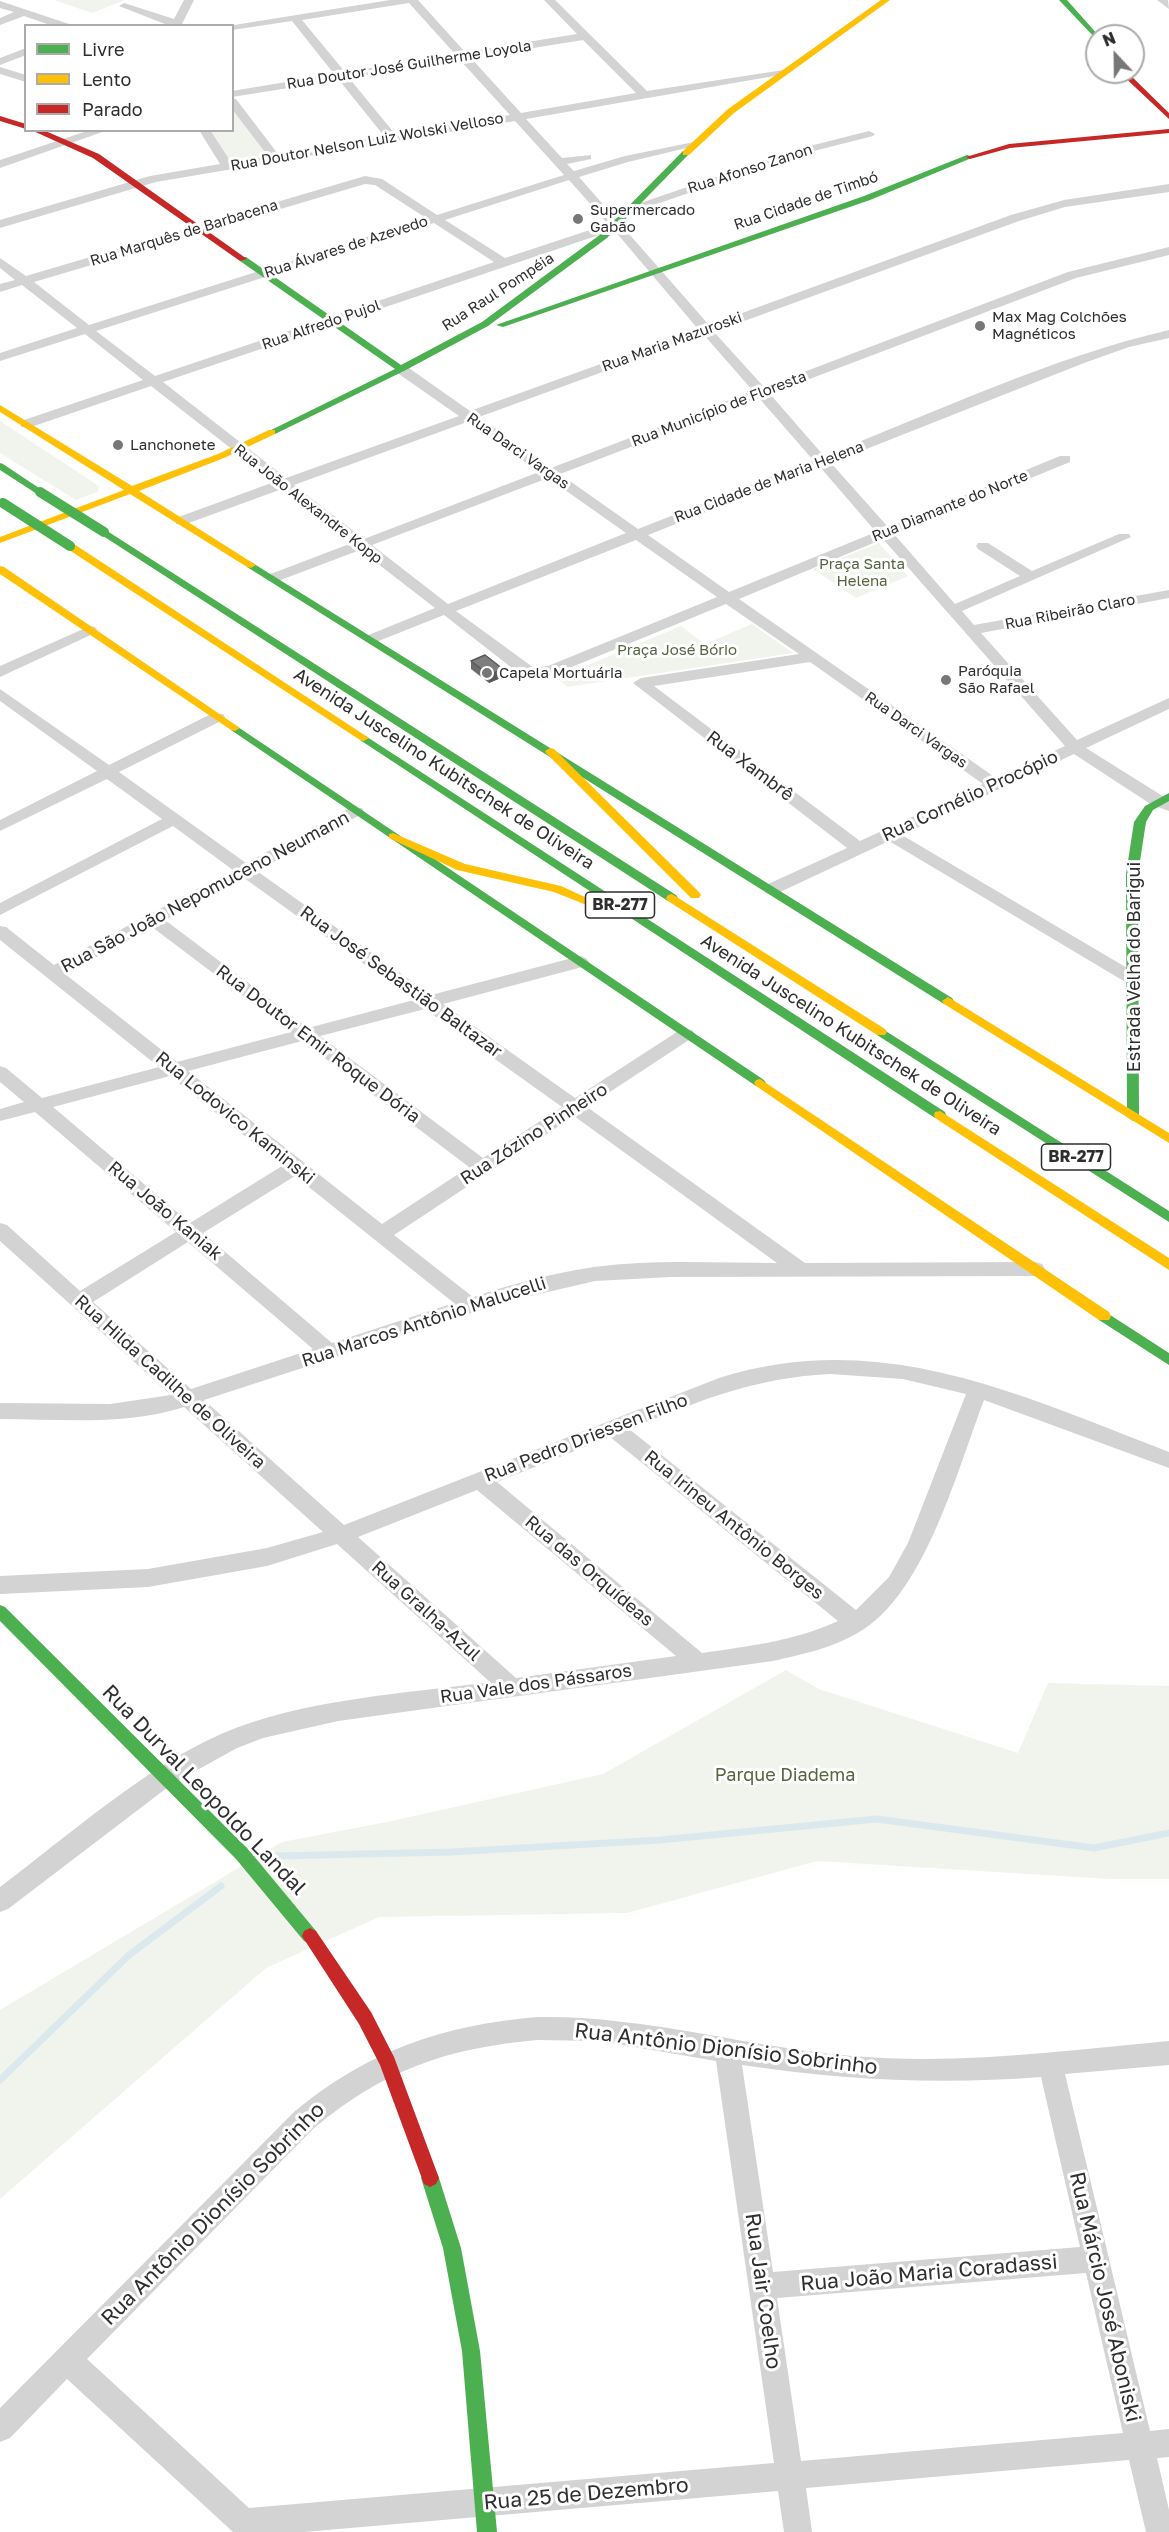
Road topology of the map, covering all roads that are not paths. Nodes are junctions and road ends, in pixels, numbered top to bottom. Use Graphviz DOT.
graph roads {
  1 [pos="189,0"];
  2 [pos="411,0"];
  3 [pos="549,0"];
  4 [pos="886,0"];
  5 [pos="1063,0"];
  6 [pos="1162,0"];
  7 [pos="0,4"];
  8 [pos="124,6"];
  9 [pos="1169,6"];
  10 [pos="24,12"];
  11 [pos="295,18"];
  12 [pos="0,22"];
  13 [pos="59,24"];
  14 [pos="176,24"];
  15 [pos="1085,25"];
  16 [pos="234,27"];
  17 [pos="585,36"];
  18 [pos="24,52"];
  19 [pos="463,56"];
  20 [pos="0,62"];
  21 [pos="0,70"];
  22 [pos="786,71"];
  23 [pos="342,76"];
  24 [pos="24,78"];
  25 [pos="739,80"];
  26 [pos="767,84"];
  27 [pos="1136,84"];
  28 [pos="234,94"];
  29 [pos="644,95"];
  30 [pos="234,104"];
  31 [pos="518,117"];
  32 [pos="1169,117"];
  33 [pos="0,118"];
  34 [pos="24,126"];
  35 [pos="1169,131"];
  36 [pos="40,132"];
  37 [pos="97,132"];
  38 [pos="205,132"];
  39 [pos="868,134"];
  40 [pos="392,138"];
  41 [pos="67,142"];
  42 [pos="694,143"];
  43 [pos="586,157"];
  44 [pos="275,158"];
  45 [pos="558,162"];
  46 [pos="0,164"];
  47 [pos="227,166"];
  48 [pos="571,176"];
  49 [pos="135,183"];
  50 [pos="1169,188"];
  51 [pos="632,208"];
  52 [pos="435,219"];
  53 [pos="0,224"];
  54 [pos="616,225"];
  55 [pos="199,228"];
  56 [pos="604,236"];
  57 [pos="632,246"];
  58 [pos="1169,251"];
  59 [pos="0,262"];
  60 [pos="504,263"];
  61 [pos="654,271"];
  62 [pos="264,273"];
  63 [pos="24,281"];
  64 [pos="0,288"];
  65 [pos="508,314"];
  66 [pos="332,321"];
  67 [pos="86,329"];
  68 [pos="706,330"];
  69 [pos="1169,334"];
  70 [pos="0,357"];
  71 [pos="400,369"];
  72 [pos="153,381"];
  73 [pos="761,393"];
  74 [pos="0,408"];
  75 [pos="468,416"];
  76 [pos="26,424"];
  77 [pos="238,448"];
  78 [pos="1065,459"];
  79 [pos="822,461"];
  80 [pos="0,466"];
  81 [pos="549,473"];
  82 [pos="283,484"];
  83 [pos="133,490"];
  84 [pos="2,502"];
  85 [pos="181,521"];
  86 [pos="885,533"];
  87 [pos="637,534"];
  88 [pos="1124,537"];
  89 [pos="0,540"];
  90 [pos="361,544"];
  91 [pos="983,546"];
  92 [pos="0,569"];
  93 [pos="1031,577"];
  94 [pos="273,578"];
  95 [pos="1169,594"];
  96 [pos="727,598"];
  97 [pos="444,610"];
  98 [pos="952,610"];
  99 [pos="90,630"];
  100 [pos="970,630"];
  101 [pos="370,639"];
  102 [pos="812,657"];
  103 [pos="0,672"];
  104 [pos="534,673"];
  105 [pos="0,694"];
  106 [pos="1169,703"];
  107 [pos="217,717"];
  108 [pos="1074,747"];
  109 [pos="550,751"];
  110 [pos="108,772"];
  111 [pos="994,784"];
  112 [pos="1165,801"];
  113 [pos="0,805"];
  114 [pos="356,811"];
  115 [pos="17,818"];
  116 [pos="174,819"];
  117 [pos="0,826"];
  118 [pos="889,834"];
  119 [pos="393,836"];
  120 [pos="858,848"];
  121 [pos="245,870"];
  122 [pos="772,889"];
  123 [pos="0,910"];
  124 [pos="153,920"];
  125 [pos="0,931"];
  126 [pos="682,946"];
  127 [pos="756,951"];
  128 [pos="580,962"];
  129 [pos="54,973"];
  130 [pos="1133,979"];
  131 [pos="429,1002"];
  132 [pos="686,1034"];
  133 [pos="305,1035"];
  134 [pos="174,1069"];
  135 [pos="0,1072"];
  136 [pos="39,1104"];
  137 [pos="575,1107"];
  138 [pos="0,1115"];
  139 [pos="1133,1117"];
  140 [pos="1169,1139"];
  141 [pos="296,1166"];
  142 [pos="483,1168"];
  143 [pos="1169,1216"];
  144 [pos="0,1230"];
  145 [pos="190,1232"];
  146 [pos="381,1234"];
  147 [pos="1169,1265"];
  148 [pos="1035,1269"];
  149 [pos="801,1270"];
  150 [pos="79,1301"];
  151 [pos="470,1305"];
  152 [pos="330,1352"];
  153 [pos="1169,1362"];
  154 [pos="977,1391"];
  155 [pos="189,1399"];
  156 [pos="4,1407"];
  157 [pos="612,1427"];
  158 [pos="1169,1460"];
  159 [pos="480,1479"];
  160 [pos="340,1534"];
  161 [pos="0,1585"];
  162 [pos="0,1611"];
  163 [pos="856,1623"];
  164 [pos="698,1662"];
  165 [pos="512,1688"];
  166 [pos="164,1777"];
  167 [pos="0,1901"];
  168 [pos="727,2051"];
  169 [pos="1169,2053"];
  170 [pos="388,2063"];
  171 [pos="1050,2063"];
  172 [pos="1096,2259"];
  173 [pos="762,2286"];
  174 [pos="67,2360"];
  175 [pos="0,2428"];
  176 [pos="1169,2443"];
  177 [pos="1140,2445"];
  178 [pos="790,2476"];
  179 [pos="485,2502"];
  180 [pos="244,2527"];
  181 [pos="487,2532"];
  182 [pos="798,2532"];
  183 [pos="1160,2532"];
  1 -- 14 [label="street"];
  2 -- 11 [label="street"];
  2 -- 19 [label="street"];
  3 -- 17 [label="street"];
  4 -- 22 [label="main road, Rua Raul Pompéia"];
  5 -- 15 [label="main road"];
  6 -- 9 [label="street"];
  7 -- 10 [label="street"];
  8 -- 14 [label="street"];
  10 -- 12 [label="street"];
  10 -- 13 [label="street"];
  11 -- 16 [label="street"];
  11 -- 23 [label="street"];
  17 -- 19 [label="street, Rua Doutor José Guilherme Loyola"];
  17 -- 29 [label="street"];
  18 -- 20 [label="street"];
  19 -- 23 [label="street, Rua Doutor José Guilherme Loyola"];
  19 -- 31 [label="street"];
  21 -- 24 [label="street"];
  22 -- 25 [label="street, Rua Doutor Nelson Luiz Wolski Velloso"];
  22 -- 26 [label="main road, Rua Raul Pompéia"];
  23 -- 28 [label="street, Rua Doutor José Guilherme Loyola"];
  23 -- 40 [label="street"];
  25 -- 26 [label="street, Rua Doutor Nelson Luiz Wolski Velloso"];
  25 -- 29 [label="street, Rua Doutor Nelson Luiz Wolski Velloso"];
  26 -- 42 [label="main road, Rua Raul Pompéia"];
  27 -- 32 [label="main road"];
  29 -- 31 [label="street, Rua Doutor Nelson Luiz Wolski Velloso"];
  30 -- 44 [label="street"];
  31 -- 40 [label="street, Rua Doutor Nelson Luiz Wolski Velloso"];
  31 -- 45 [label="street"];
  33 -- 34 [label="main road"];
  35 -- 61 [label="main road, Rua Cidade de Timbó"];
  36 -- 41 [label="main road, Rua Darci Vargas"];
  37 -- 41 [label="street"];
  38 -- 47 [label="street"];
  39 -- 51 [label="street, Rua Afonso Zanon"];
  40 -- 44 [label="street, Rua Doutor Nelson Luiz Wolski Velloso"];
  41 -- 46 [label="street"];
  41 -- 49 [label="main road, Rua Darci Vargas"];
  42 -- 48 [label="street, Rua Álvares de Azevedo"];
  42 -- 51 [label="main road, Rua Raul Pompéia"];
  43 -- 45 [label="street"];
  44 -- 47 [label="street, Rua Doutor Nelson Luiz Wolski Velloso"];
  45 -- 48 [label="street"];
  47 -- 49 [label="street, Rua Doutor Nelson Luiz Wolski Velloso"];
  48 -- 52 [label="street, Rua Álvares de Azevedo"];
  48 -- 54 [label="street"];
  49 -- 53 [label="street, Rua Doutor Nelson Luiz Wolski Velloso"];
  49 -- 55 [label="main road, Rua Darci Vargas"];
  50 -- 68 [label="street, Rua Maria Mazuroski"];
  51 -- 54 [label="main road, Rua Raul Pompéia"];
  52 -- 55 [label="street, Rua Marquês de Barbacena"];
  52 -- 60 [label="street"];
  52 -- 62 [label="street, Rua Álvares de Azevedo"];
  54 -- 56 [label="main road, Rua Raul Pompéia"];
  54 -- 57 [label="street"];
  54 -- 60 [label="street, Rua Alfredo Pujol"];
  55 -- 62 [label="main road, Rua Darci Vargas"];
  55 -- 63 [label="street, Rua Marquês de Barbacena"];
  56 -- 57 [label="street"];
  56 -- 65 [label="main road, Rua Raul Pompéia"];
  57 -- 61 [label="street"];
  58 -- 73 [label="street, Rua Município de Floresta"];
  59 -- 63 [label="street, Rua João Alexandre Kopp"];
  60 -- 66 [label="street, Rua Alfredo Pujol"];
  61 -- 65 [label="main road, Rua Cidade de Timbó"];
  61 -- 68 [label="street"];
  62 -- 66 [label="main road, Rua Darci Vargas"];
  62 -- 67 [label="street, Rua Álvares de Azevedo"];
  63 -- 64 [label="street, Rua Marquês de Barbacena"];
  63 -- 67 [label="street, Rua João Alexandre Kopp"];
  65 -- 71 [label="main road, Rua Raul Pompéia"];
  66 -- 71 [label="main road, Rua Darci Vargas"];
  66 -- 72 [label="street, Rua Alfredo Pujol"];
  67 -- 70 [label="street, Rua Álvares de Azevedo"];
  67 -- 72 [label="street, Rua João Alexandre Kopp"];
  68 -- 73 [label="street"];
  68 -- 75 [label="street, Rua Maria Mazuroski"];
  69 -- 79 [label="street, Rua Cidade de Maria Helena"];
  71 -- 75 [label="street, Rua Darci Vargas"];
  71 -- 77 [label="main road, Rua Raul Pompéia"];
  72 -- 76 [label="street, Rua Alfredo Pujol"];
  72 -- 77 [label="street, Rua João Alexandre Kopp"];
  73 -- 79 [label="street"];
  73 -- 81 [label="street, Rua Município de Floresta"];
  74 -- 76 [label="main road"];
  75 -- 81 [label="street, Rua Darci Vargas"];
  75 -- 82 [label="street, Rua Maria Mazuroski"];
  76 -- 83 [label="main road"];
  77 -- 82 [label="street, Rua João Alexandre Kopp"];
  77 -- 83 [label="main road, Rua Raul Pompéia"];
  78 -- 86 [label="street, Rua Diamante do Norte"];
  79 -- 86 [label="street"];
  79 -- 87 [label="street, Rua Cidade de Maria Helena"];
  80 -- 127 [label="main road, BR-277, bridge"];
  81 -- 87 [label="street, Rua Darci Vargas"];
  81 -- 90 [label="street, Rua Município de Floresta"];
  82 -- 85 [label="street, Rua Maria Mazuroski"];
  82 -- 90 [label="street, Rua João Alexandre Kopp"];
  83 -- 85 [label="main road"];
  83 -- 89 [label="main road, Rua Raul Pompéia"];
  84 -- 126 [label="main road, Avenida Juscelino Kubitschek de Oliveira / BR-277, bridge"];
  85 -- 94 [label="main road"];
  86 -- 96 [label="street, Rua Diamante do Norte"];
  86 -- 98 [label="street"];
  87 -- 96 [label="street, Rua Darci Vargas"];
  87 -- 97 [label="street, Rua Cidade de Maria Helena"];
  88 -- 93 [label="street"];
  90 -- 94 [label="street, Rua Município de Floresta"];
  90 -- 97 [label="street, Rua João Alexandre Kopp"];
  91 -- 93 [label="street"];
  92 -- 99 [label="main road"];
  93 -- 98 [label="street"];
  94 -- 101 [label="main road"];
  95 -- 100 [label="street, Rua Ribeirão Claro"];
  96 -- 102 [label="street, Rua Darci Vargas"];
  96 -- 104 [label="street, Rua Diamante do Norte"];
  97 -- 101 [label="street, Rua Cidade de Maria Helena"];
  97 -- 104 [label="street, Rua João Alexandre Kopp"];
  98 -- 100 [label="street"];
  99 -- 103 [label="street"];
  99 -- 107 [label="main road"];
  100 -- 108 [label="street"];
  101 -- 109 [label="main road"];
  102 -- 111 [label="street, Rua Darci Vargas"];
  102 -- 120 [label="street, Rua Xambrê"];
  105 -- 110 [label="street, Rua José Sebastião Baltazar"];
  106 -- 108 [label="street, Rua Cornélio Procópio"];
  107 -- 110 [label="street"];
  107 -- 114 [label="main road"];
  108 -- 111 [label="street, Rua Cornélio Procópio"];
  108 -- 112 [label="street"];
  109 -- 122 [label="main road"];
  109 -- 127 [label="main road"];
  110 -- 115 [label="street"];
  110 -- 116 [label="street, Rua José Sebastião Baltazar"];
  111 -- 118 [label="street, Rua Cornélio Procópio"];
  112 -- 130 [label="main road, Estrada Velha do Barigui"];
  113 -- 115 [label="street"];
  114 -- 119 [label="main road"];
  114 -- 121 [label="street, Rua São João Nepomuceno Neumann"];
  115 -- 117 [label="street"];
  116 -- 121 [label="street, Rua José Sebastião Baltazar"];
  116 -- 123 [label="street"];
  118 -- 120 [label="street, Rua Cornélio Procópio"];
  118 -- 130 [label="street"];
  119 -- 126 [label="main road"];
  119 -- 128 [label="main road"];
  120 -- 122 [label="street, Rua Cornélio Procópio"];
  121 -- 124 [label="street, Rua São João Nepomuceno Neumann"];
  121 -- 131 [label="street, Rua José Sebastião Baltazar"];
  122 -- 139 [label="main road"];
  124 -- 129 [label="street, Rua São João Nepomuceno Neumann"];
  124 -- 133 [label="street, Rua Doutor Emir Roque Dória"];
  125 -- 129 [label="street, Rua Lodovico Kaminski"];
  126 -- 147 [label="main road, Avenida Juscelino Kubitschek de Oliveira / BR-277"];
  127 -- 143 [label="main road, BR-277"];
  128 -- 131 [label="street"];
  128 -- 132 [label="main road"];
  129 -- 134 [label="street, Rua Lodovico Kaminski"];
  130 -- 139 [label="main road, Estrada Velha do Barigui"];
  131 -- 133 [label="street"];
  131 -- 137 [label="street, Rua José Sebastião Baltazar"];
  132 -- 137 [label="street, Rua Zózino Pinheiro"];
  132 -- 148 [label="main road"];
  133 -- 134 [label="street"];
  133 -- 142 [label="street, Rua Doutor Emir Roque Dória"];
  134 -- 136 [label="street"];
  134 -- 141 [label="street, Rua Lodovico Kaminski"];
  135 -- 136 [label="street, Rua João Kaniak"];
  136 -- 138 [label="street"];
  136 -- 145 [label="street, Rua João Kaniak"];
  137 -- 142 [label="street, Rua Zózino Pinheiro"];
  137 -- 149 [label="street, Rua José Sebastião Baltazar"];
  139 -- 140 [label="main road"];
  141 -- 145 [label="street"];
  141 -- 146 [label="street, Rua Lodovico Kaminski"];
  142 -- 146 [label="street, Rua Zózino Pinheiro"];
  144 -- 150 [label="street, Rua Hilda Cadilhe de Oliveira"];
  145 -- 150 [label="street"];
  145 -- 152 [label="street, Rua João Kaniak"];
  146 -- 151 [label="street, Rua Lodovico Kaminski"];
  148 -- 149 [label="street, Rua Marcos Antônio Malucelli"];
  148 -- 153 [label="main road"];
  149 -- 151 [label="street, Rua Marcos Antônio Malucelli"];
  150 -- 155 [label="street, Rua Hilda Cadilhe de Oliveira"];
  151 -- 152 [label="street, Rua Marcos Antônio Malucelli"];
  152 -- 155 [label="street, Rua Marcos Antônio Malucelli"];
  154 -- 157 [label="street, Rua Pedro Driessen Filho"];
  154 -- 158 [label="street, Rua Pedro Driessen Filho"];
  154 -- 163 [label="street, Rua Vale dos Pássaros"];
  155 -- 156 [label="street, Rua Marcos Antônio Malucelli"];
  155 -- 160 [label="street, Rua Hilda Cadilhe de Oliveira"];
  157 -- 159 [label="street, Rua Pedro Driessen Filho"];
  157 -- 163 [label="street, Rua Irineu Antônio Borges"];
  159 -- 160 [label="street, Rua Pedro Driessen Filho"];
  159 -- 164 [label="street, Rua das Orquídeas"];
  160 -- 161 [label="street, Rua Pedro Driessen Filho"];
  160 -- 165 [label="street, Rua Gralha-Azul"];
  162 -- 166 [label="main road, Rua Durval Leopoldo Landal"];
  163 -- 164 [label="street, Rua Vale dos Pássaros"];
  164 -- 165 [label="street, Rua Vale dos Pássaros"];
  165 -- 166 [label="street, Rua Vale dos Pássaros"];
  166 -- 167 [label="street, Rua Vale dos Pássaros"];
  166 -- 170 [label="main road, Rua Durval Leopoldo Landal"];
  168 -- 170 [label="street, Rua Antônio Dionísio Sobrinho"];
  168 -- 171 [label="street, Rua Antônio Dionísio Sobrinho"];
  168 -- 173 [label="street, Rua Jair Coelho"];
  169 -- 171 [label="street, Rua Antônio Dionísio Sobrinho"];
  170 -- 174 [label="street, Rua Antônio Dionísio Sobrinho"];
  170 -- 179 [label="main road, Rua Durval Leopoldo Landal"];
  171 -- 172 [label="street, Rua Márcio José Aboniski"];
  172 -- 173 [label="street, Rua João Maria Coradassi"];
  172 -- 177 [label="street, Rua Márcio José Aboniski"];
  173 -- 178 [label="street, Rua Jair Coelho"];
  174 -- 175 [label="street, Rua Antônio Dionísio Sobrinho"];
  174 -- 180 [label="street, Rua 25 de Dezembro"];
  176 -- 177 [label="street, Rua 25 de Dezembro"];
  177 -- 178 [label="street, Rua 25 de Dezembro"];
  177 -- 183 [label="street, Rua Márcio José Aboniski"];
  178 -- 179 [label="street, Rua 25 de Dezembro"];
  178 -- 182 [label="street, Rua Jair Coelho"];
  179 -- 180 [label="street, Rua 25 de Dezembro"];
  179 -- 181 [label="main road, Rua Durval Leopoldo Landal"];
}
